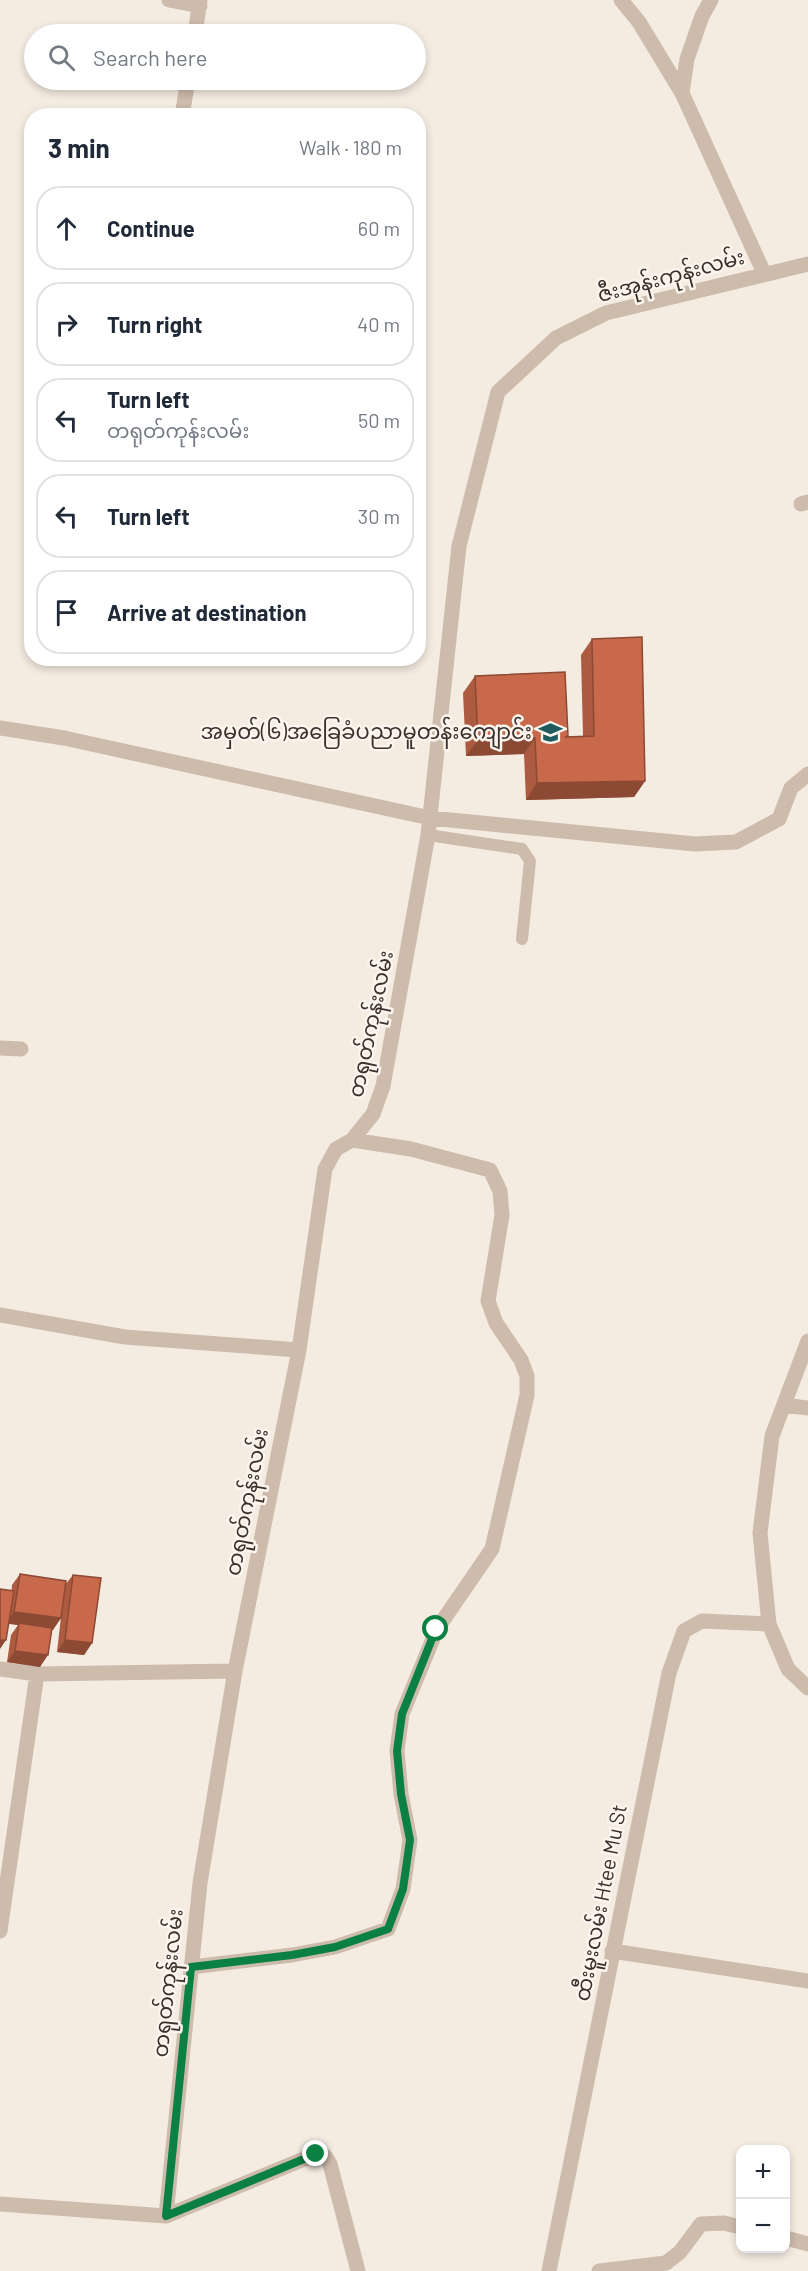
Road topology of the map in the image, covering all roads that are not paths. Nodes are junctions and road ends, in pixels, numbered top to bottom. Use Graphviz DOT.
graph roads {
  1 [pos="169,0"];
  2 [pos="621,0"];
  3 [pos="711,0"];
  4 [pos="200,3"];
  5 [pos="197,24"];
  6 [pos="187,90"];
  7 [pos="682,93"];
  8 [pos="184,108"];
  9 [pos="808,264"];
  10 [pos="764,273"];
  11 [pos="0,728"];
  12 [pos="808,774"];
  13 [pos="430,818"];
  14 [pos="428,835"];
  15 [pos="522,939"];
  16 [pos="0,1048"];
  17 [pos="21,1048"];
  18 [pos="352,1140"];
  19 [pos="0,1315"];
  20 [pos="808,1341"];
  21 [pos="299,1350"];
  22 [pos="784,1405"];
  23 [pos="808,1408"];
  24 [pos="769,1624"];
  25 [pos="0,1669"];
  26 [pos="235,1671"];
  27 [pos="37,1674"];
  28 [pos="808,1688"];
  29 [pos="0,1931"];
  30 [pos="612,1951"];
  31 [pos="191,1967"];
  32 [pos="808,1981"];
  33 [pos="0,2204"];
  34 [pos="166,2216"];
  35 [pos="736,2226"];
  36 [pos="790,2239"];
  37 [pos="808,2244"];
  38 [pos="358,2271"];
  39 [pos="549,2271"];
  40 [pos="599,2271"];
  1 -- 4 [label="street"];
  2 -- 7 [label="street"];
  3 -- 7 [label="street"];
  4 -- 5 [label="street"];
  6 -- 8 [label="street"];
  7 -- 10 [label="street"];
  9 -- 10 [label="street, ဇီးအုန်းကုန်းလမ်း"];
  10 -- 13 [label="street, ဇီးအုန်းကုန်းလမ်း"];
  11 -- 13 [label="street"];
  12 -- 13 [label="street"];
  13 -- 14 [label="street, တရုတ်ကုန်းလမ်း"];
  14 -- 15 [label="lane"];
  14 -- 18 [label="street, တရုတ်ကုန်းလမ်း"];
  16 -- 17 [label="street"];
  18 -- 21 [label="street, တရုတ်ကုန်းလမ်း"];
  18 -- 31 [label="street"];
  19 -- 21 [label="street"];
  20 -- 22 [label="street"];
  21 -- 26 [label="street, တရုတ်ကုန်းလမ်း"];
  22 -- 23 [label="street"];
  22 -- 24 [label="street"];
  24 -- 28 [label="street"];
  24 -- 30 [label="street, ထီးမူးလမ်း Htee Mu St"];
  25 -- 27 [label="street"];
  26 -- 27 [label="street"];
  26 -- 31 [label="street, တရုတ်ကုန်းလမ်း"];
  27 -- 29 [label="street"];
  30 -- 32 [label="street"];
  30 -- 39 [label="street, ထီးမူးလမ်း Htee Mu St"];
  31 -- 34 [label="street, တရုတ်ကုန်းလမ်း"];
  33 -- 34 [label="street"];
  34 -- 38 [label="street"];
  35 -- 40 [label="street"];
  36 -- 37 [label="street"];
}
